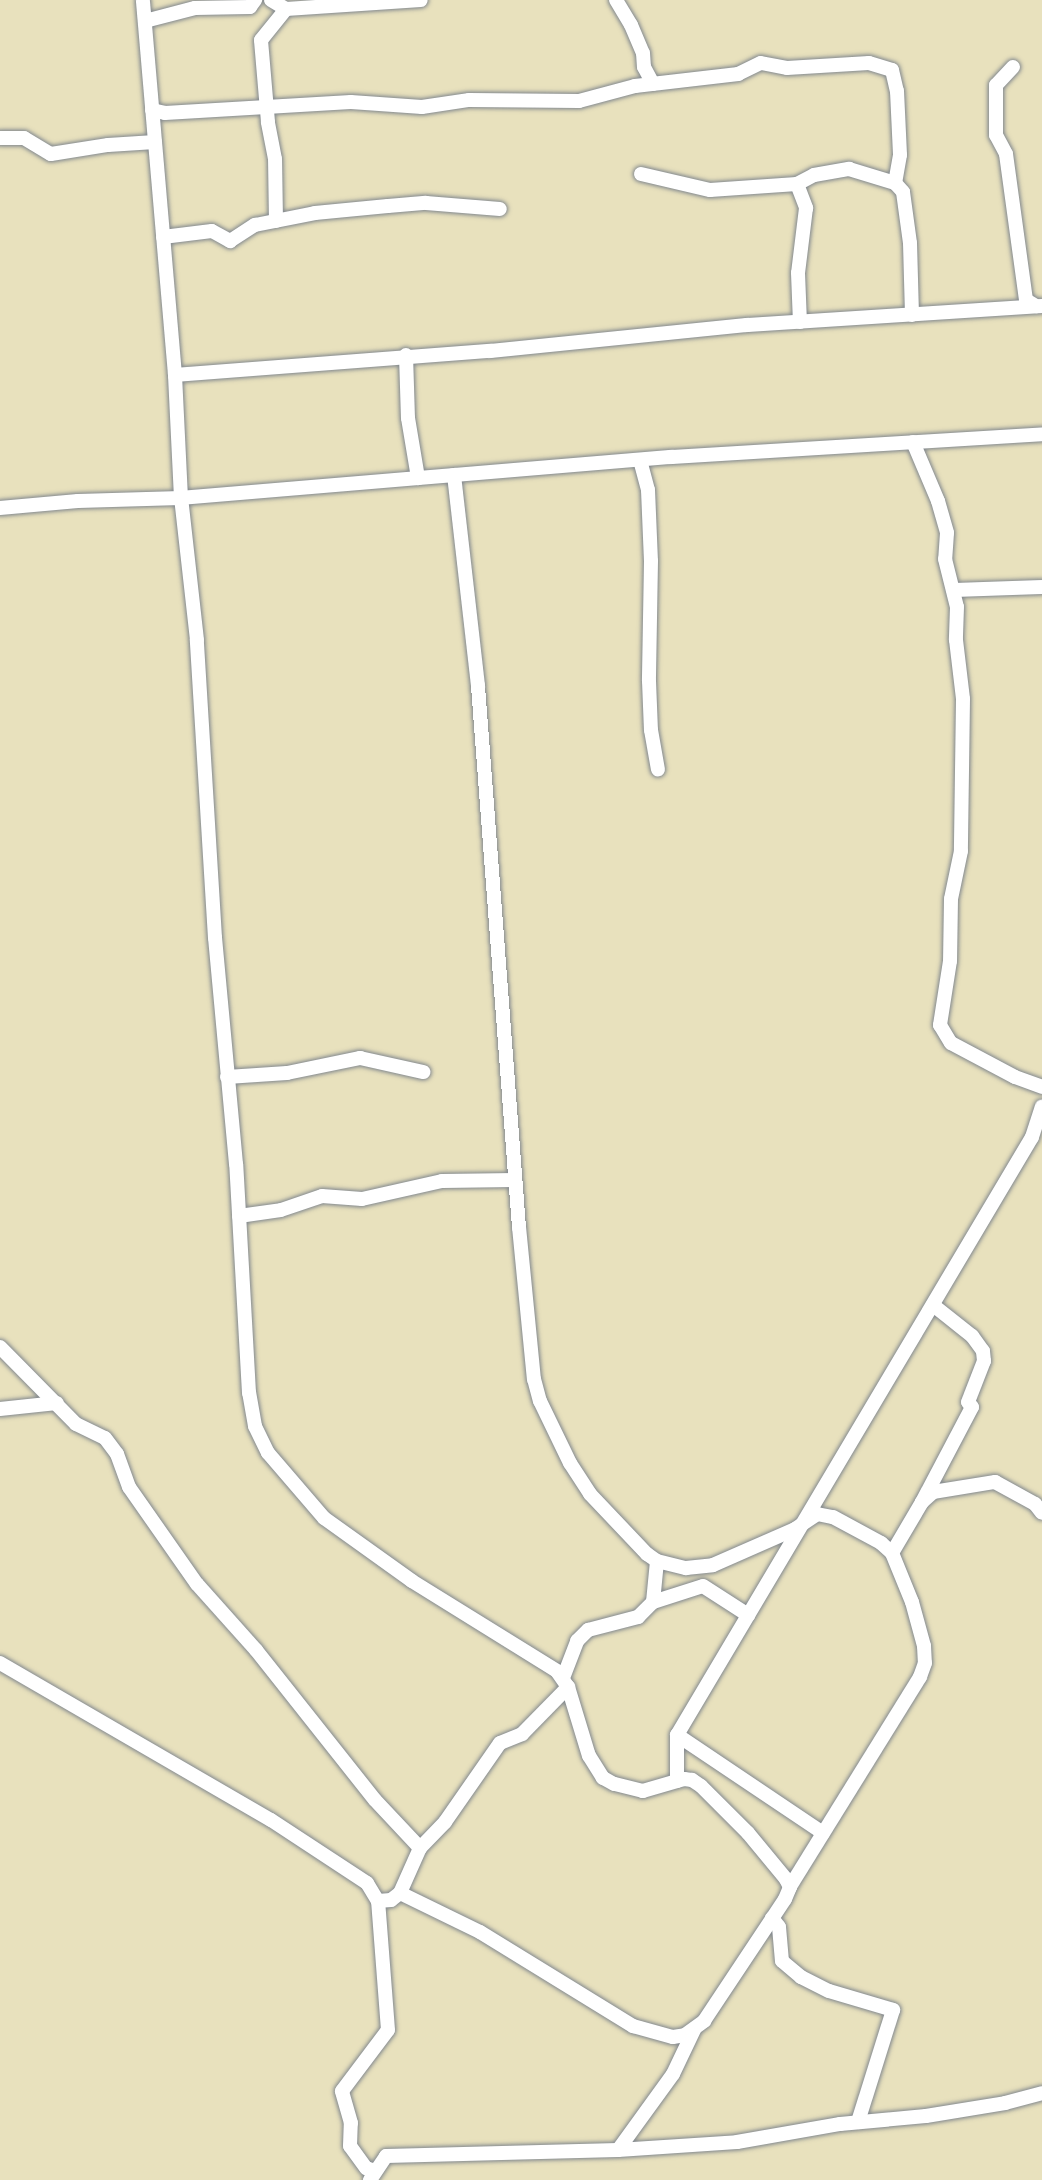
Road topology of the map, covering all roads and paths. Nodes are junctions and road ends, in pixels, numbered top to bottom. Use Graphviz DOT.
graph roads {
  1 [pos="143,0"];
  2 [pos="255,0"];
  3 [pos="271,0"];
  4 [pos="421,0"];
  5 [pos="616,0"];
  6 [pos="316,4"];
  7 [pos="286,9"];
  8 [pos="145,21"];
  9 [pos="1013,66"];
  10 [pos="653,84"];
  11 [pos="268,106"];
  12 [pos="152,110"];
  13 [pos="0,138"];
  14 [pos="155,142"];
  15 [pos="641,174"];
  16 [pos="895,183"];
  17 [pos="797,184"];
  18 [pos="500,209"];
  19 [pos="276,220"];
  20 [pos="163,237"];
  21 [pos="1039,306"];
  22 [pos="912,315"];
  23 [pos="800,322"];
  24 [pos="406,355"];
  25 [pos="176,375"];
  26 [pos="1042,434"];
  27 [pos="913,442"];
  28 [pos="640,460"];
  29 [pos="454,475"];
  30 [pos="418,478"];
  31 [pos="181,498"];
  32 [pos="0,508"];
  33 [pos="1042,587"];
  34 [pos="954,590"];
  35 [pos="658,769"];
  36 [pos="423,1072"];
  37 [pos="228,1077"];
  38 [pos="1042,1087"];
  39 [pos="1042,1107"];
  40 [pos="515,1180"];
  41 [pos="239,1216"];
  42 [pos="933,1305"];
  43 [pos="0,1347"];
  44 [pos="57,1403"];
  45 [pos="0,1409"];
  46 [pos="922,1502"];
  47 [pos="1042,1513"];
  48 [pos="804,1520"];
  49 [pos="892,1553"];
  50 [pos="662,1564"];
  51 [pos="703,1586"];
  52 [pos="653,1602"];
  53 [pos="748,1615"];
  54 [pos="0,1663"];
  55 [pos="565,1682"];
  56 [pos="677,1735"];
  57 [pos="677,1781"];
  58 [pos="823,1833"];
  59 [pos="420,1848"];
  60 [pos="790,1887"];
  61 [pos="400,1893"];
  62 [pos="378,1901"];
  63 [pos="772,1918"];
  64 [pos="694,2030"];
  65 [pos="1042,2094"];
  66 [pos="858,2122"];
  67 [pos="618,2150"];
  68 [pos="373,2176"];
  1 -- 8 [label="street"];
  2 -- 8 [label="street"];
  3 -- 7 [label="street"];
  4 -- 6 [label="street"];
  5 -- 10 [label="street"];
  6 -- 7 [label="street"];
  7 -- 11 [label="street"];
  8 -- 12 [label="street"];
  9 -- 21 [label="street"];
  10 -- 11 [label="street"];
  10 -- 16 [label="street"];
  11 -- 12 [label="street"];
  11 -- 19 [label="street"];
  12 -- 14 [label="street"];
  13 -- 14 [label="street"];
  14 -- 20 [label="street"];
  15 -- 17 [label="street"];
  16 -- 17 [label="street"];
  16 -- 22 [label="street"];
  17 -- 23 [label="street"];
  18 -- 19 [label="street"];
  19 -- 20 [label="street"];
  20 -- 25 [label="street"];
  21 -- 22 [label="street"];
  22 -- 23 [label="street"];
  23 -- 24 [label="street"];
  24 -- 25 [label="street"];
  24 -- 30 [label="street"];
  25 -- 31 [label="street"];
  26 -- 27 [label="street"];
  27 -- 28 [label="street"];
  27 -- 34 [label="street"];
  28 -- 29 [label="street"];
  28 -- 35 [label="street"];
  29 -- 30 [label="street"];
  29 -- 40 [label="street"];
  30 -- 31 [label="street"];
  31 -- 32 [label="street"];
  31 -- 37 [label="street"];
  33 -- 34 [label="street"];
  34 -- 38 [label="street"];
  36 -- 37 [label="street"];
  37 -- 41 [label="street"];
  39 -- 42 [label="street"];
  40 -- 41 [label="street"];
  40 -- 50 [label="street"];
  41 -- 55 [label="street"];
  42 -- 46 [label="street"];
  42 -- 48 [label="street"];
  43 -- 44 [label="street"];
  44 -- 45 [label="street"];
  44 -- 59 [label="street"];
  46 -- 47 [label="street"];
  46 -- 49 [label="street"];
  48 -- 49 [label="street"];
  48 -- 50 [label="street"];
  48 -- 53 [label="street"];
  49 -- 58 [label="street"];
  50 -- 51 [label="street"];
  50 -- 52 [label="street"];
  51 -- 52 [label="street"];
  51 -- 53 [label="street"];
  52 -- 55 [label="street"];
  53 -- 56 [label="street"];
  54 -- 62 [label="street"];
  55 -- 57 [label="street"];
  55 -- 59 [label="street"];
  56 -- 57 [label="street"];
  56 -- 58 [label="street"];
  57 -- 60 [label="street"];
  58 -- 60 [label="street"];
  59 -- 61 [label="street"];
  60 -- 63 [label="street"];
  61 -- 62 [label="street"];
  61 -- 64 [label="street"];
  62 -- 68 [label="street"];
  63 -- 64 [label="street"];
  63 -- 66 [label="street"];
  64 -- 67 [label="street"];
  65 -- 66 [label="street"];
  66 -- 67 [label="street"];
  67 -- 68 [label="street"];
}
